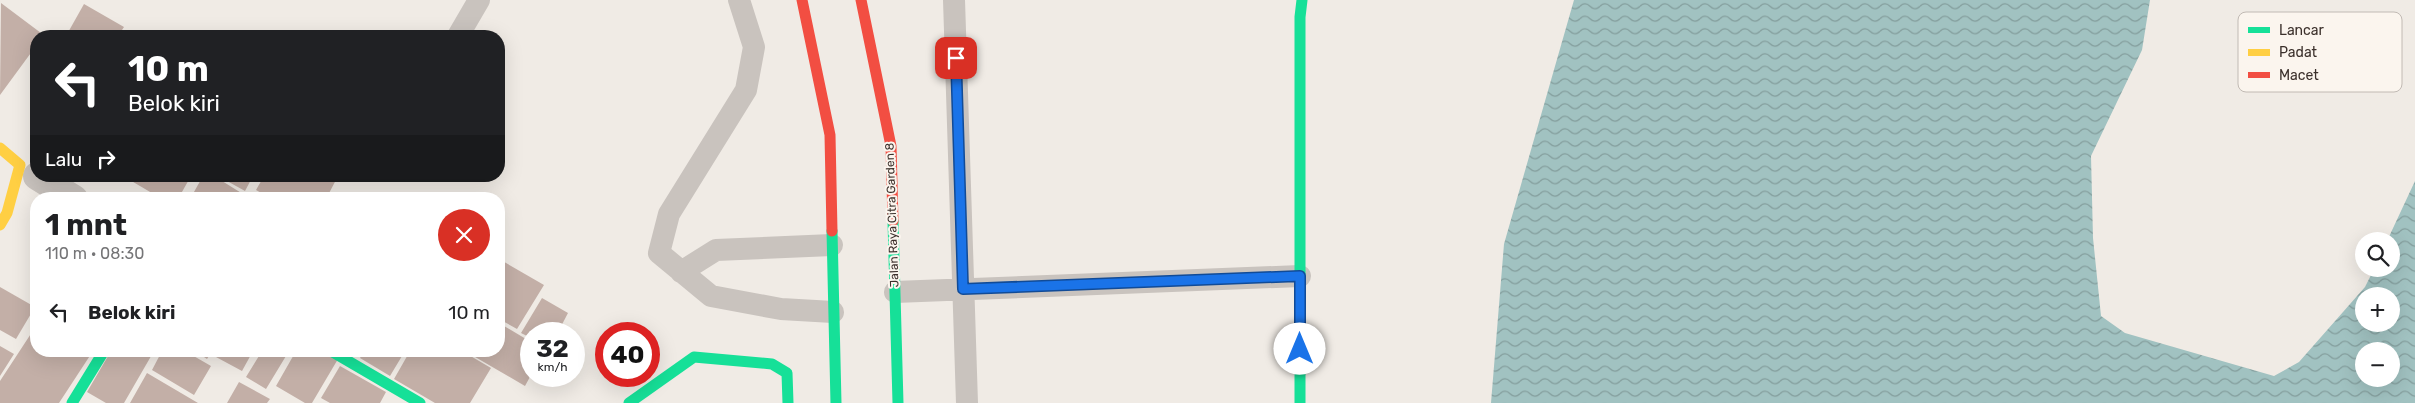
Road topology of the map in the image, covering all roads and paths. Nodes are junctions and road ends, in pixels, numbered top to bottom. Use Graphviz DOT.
graph roads {
  1 [pos="479,0"];
  2 [pos="739,0"];
  3 [pos="802,0"];
  4 [pos="861,0"];
  5 [pos="954,0"];
  6 [pos="1302,0"];
  7 [pos="462,30"];
  8 [pos="0,148"];
  9 [pos="30,171"];
  10 [pos="30,174"];
  11 [pos="47,182"];
  12 [pos="63,192"];
  13 [pos="0,225"];
  14 [pos="832,245"];
  15 [pos="680,272"];
  16 [pos="1300,276"];
  17 [pos="963,289"];
  18 [pos="895,292"];
  19 [pos="833,312"];
  20 [pos="100,357"];
  21 [pos="341,357"];
  22 [pos="72,403"];
  23 [pos="420,403"];
  24 [pos="629,403"];
  25 [pos="788,403"];
  26 [pos="836,403"];
  27 [pos="898,403"];
  28 [pos="967,403"];
  29 [pos="1300,403"];
  1 -- 7 [label="lane"];
  2 -- 15 [label="lane"];
  3 -- 14 [label="street"];
  4 -- 18 [label="street, Jalan Raya Citra Garden 8"];
  5 -- 17 [label="lane"];
  6 -- 16 [label="street"];
  8 -- 9 [label="street"];
  10 -- 13 [label="street"];
  11 -- 12 [label="street"];
  14 -- 15 [label="lane"];
  14 -- 19 [label="street"];
  15 -- 19 [label="lane"];
  16 -- 17 [label="lane"];
  16 -- 29 [label="street"];
  17 -- 18 [label="lane"];
  17 -- 28 [label="lane"];
  18 -- 27 [label="street, Jalan Raya Citra Garden 8"];
  19 -- 26 [label="street"];
  20 -- 22 [label="street"];
  21 -- 23 [label="street"];
  24 -- 25 [label="street"];
}
